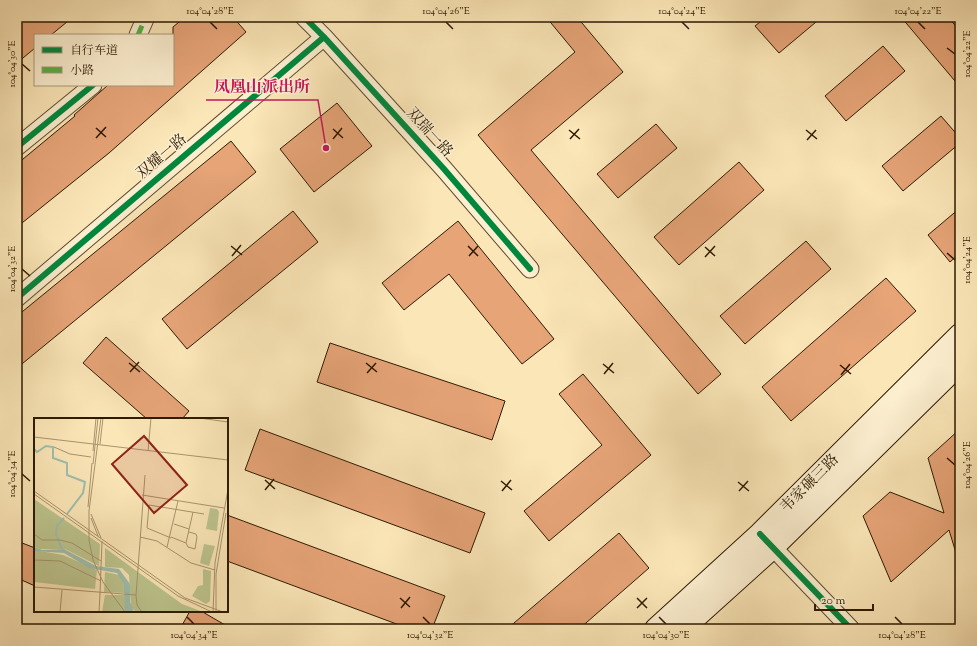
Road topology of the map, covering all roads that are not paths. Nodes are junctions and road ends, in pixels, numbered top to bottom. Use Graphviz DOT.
graph roads {
  1 [pos="143,17"];
  2 [pos="304,17"];
  3 [pos="138,34"];
  4 [pos="324,37"];
  5 [pos="93,86"];
  6 [pos="17,147"];
  7 [pos="530,269"];
  8 [pos="17,298"];
  9 [pos="960,334"];
  10 [pos="960,363"];
  11 [pos="766,541"];
  12 [pos="656,629"];
  13 [pos="682,629"];
  14 [pos="851,629"];
  1 -- 3 [label="street"];
  2 -- 4 [label="street, 双瑞一路"];
  4 -- 7 [label="street, 双瑞一路"];
  4 -- 8 [label="street, 双耀一路"];
  5 -- 6 [label="street"];
  9 -- 11 [label="main road, 韦家碾三路"];
  10 -- 11 [label="main road, 韦家碾三路"];
  11 -- 12 [label="main road, 韦家碾三路"];
  11 -- 13 [label="main road, 韦家碾三路"];
  11 -- 14 [label="street"];
}
